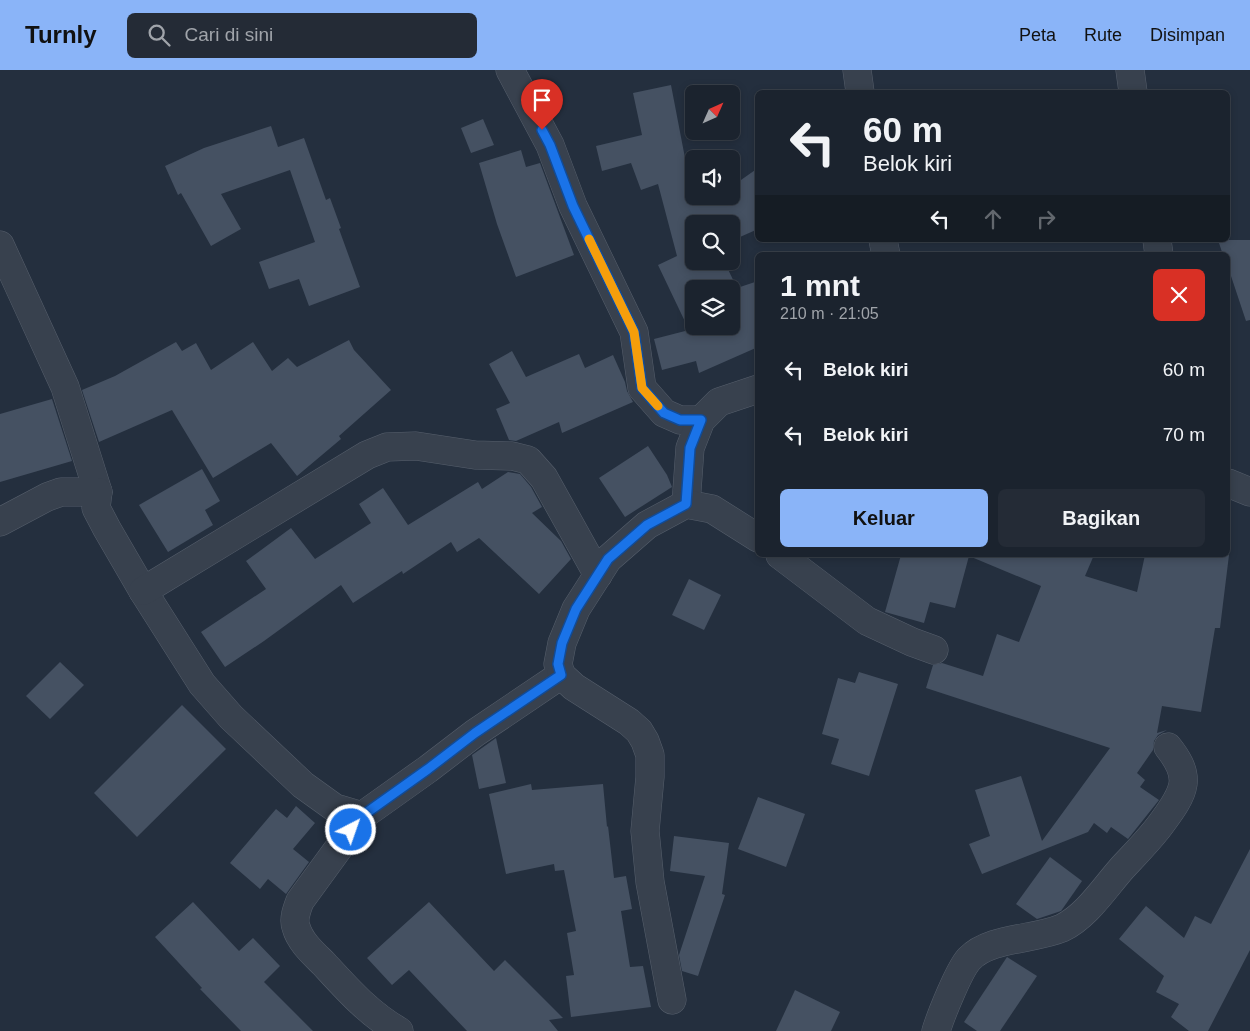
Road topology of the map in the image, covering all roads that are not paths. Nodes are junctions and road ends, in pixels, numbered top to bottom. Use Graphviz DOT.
graph roads {
  1 [pos="510,70"];
  2 [pos="857,70"];
  3 [pos="1130,70"];
  4 [pos="860,90"];
  5 [pos="1134,90"];
  6 [pos="0,245"];
  7 [pos="755,389"];
  8 [pos="701,420"];
  9 [pos="1230,484"];
  10 [pos="98,492"];
  11 [pos="1250,492"];
  12 [pos="686,504"];
  13 [pos="0,522"];
  14 [pos="755,536"];
  15 [pos="783,557"];
  16 [pos="598,575"];
  17 [pos="143,591"];
  18 [pos="934,650"];
  19 [pos="561,675"];
  20 [pos="1168,747"];
  21 [pos="362,816"];
  22 [pos="672,1000"];
  23 [pos="399,1031"];
  24 [pos="936,1031"];
  1 -- 8 [label="street"];
  2 -- 4 [label="street"];
  3 -- 5 [label="street"];
  6 -- 10 [label="street"];
  7 -- 8 [label="street"];
  8 -- 12 [label="street"];
  9 -- 11 [label="street"];
  10 -- 13 [label="street"];
  10 -- 17 [label="street"];
  12 -- 14 [label="street"];
  12 -- 16 [label="street"];
  15 -- 18 [label="street"];
  16 -- 17 [label="street"];
  16 -- 19 [label="street"];
  17 -- 21 [label="street"];
  19 -- 21 [label="street"];
  19 -- 22 [label="street"];
  20 -- 24 [label="street"];
  21 -- 23 [label="street"];
}
